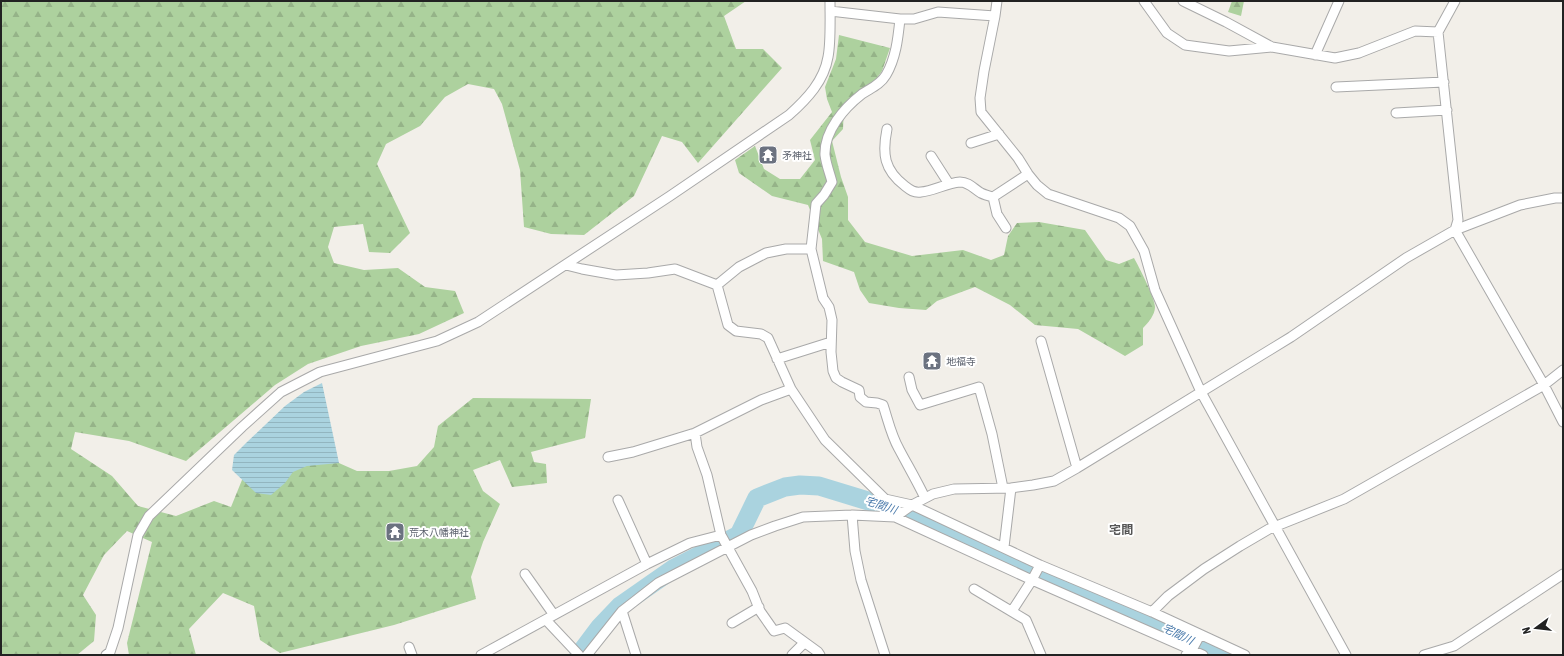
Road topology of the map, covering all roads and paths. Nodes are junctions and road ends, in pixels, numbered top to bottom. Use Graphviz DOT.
graph roads {
  1 [pos="830,1"];
  2 [pos="997,1"];
  3 [pos="1144,1"];
  4 [pos="1183,1"];
  5 [pos="1339,1"];
  6 [pos="1455,1"];
  7 [pos="830,11"];
  8 [pos="995,16"];
  9 [pos="900,19"];
  10 [pos="1438,32"];
  11 [pos="1272,47"];
  12 [pos="1315,55"];
  13 [pos="1444,82"];
  14 [pos="1336,87"];
  15 [pos="1447,110"];
  16 [pos="1396,113"];
  17 [pos="887,129"];
  18 [pos="999,134"];
  19 [pos="971,143"];
  20 [pos="931,156"];
  21 [pos="1028,174"];
  22 [pos="949,184"];
  23 [pos="993,197"];
  24 [pos="1563,198"];
  25 [pos="1006,228"];
  26 [pos="1455,230"];
  27 [pos="811,249"];
  28 [pos="566,264"];
  29 [pos="717,285"];
  30 [pos="1041,341"];
  31 [pos="831,342"];
  32 [pos="777,359"];
  33 [pos="1563,370"];
  34 [pos="909,377"];
  35 [pos="1544,385"];
  36 [pos="791,389"];
  37 [pos="1201,392"];
  38 [pos="1563,422"];
  39 [pos="695,433"];
  40 [pos="608,457"];
  41 [pos="1077,468"];
  42 [pos="1007,488"];
  43 [pos="925,498"];
  44 [pos="618,500"];
  45 [pos="912,505"];
  46 [pos="852,515"];
  47 [pos="895,517"];
  48 [pos="1276,527"];
  49 [pos="725,542"];
  50 [pos="1004,547"];
  51 [pos="647,564"];
  52 [pos="1036,573"];
  53 [pos="525,574"];
  54 [pos="1563,574"];
  55 [pos="974,589"];
  56 [pos="759,607"];
  57 [pos="622,611"];
  58 [pos="1012,611"];
  59 [pos="1152,612"];
  60 [pos="550,618"];
  61 [pos="732,623"];
  62 [pos="804,643"];
  63 [pos="1194,646"];
  64 [pos="106,655"];
  65 [pos="481,655"];
  66 [pos="579,655"];
  67 [pos="587,655"];
  68 [pos="636,655"];
  69 [pos="792,655"];
  70 [pos="820,655"];
  71 [pos="884,655"];
  72 [pos="1041,655"];
  73 [pos="1203,655"];
  74 [pos="1245,655"];
  75 [pos="1346,655"];
  76 [pos="1424,655"];
  1 -- 7 [label="street"];
  2 -- 8 [label="street"];
  3 -- 11 [label="street"];
  4 -- 11 [label="street"];
  5 -- 12 [label="street"];
  6 -- 10 [label="street"];
  7 -- 9 [label="street"];
  7 -- 28 [label="street"];
  8 -- 9 [label="street"];
  8 -- 18 [label="street"];
  9 -- 27 [label="street"];
  10 -- 12 [label="street"];
  10 -- 13 [label="street"];
  11 -- 12 [label="street"];
  13 -- 14 [label="street"];
  13 -- 15 [label="street"];
  15 -- 16 [label="street"];
  15 -- 26 [label="street"];
  17 -- 22 [label="street"];
  18 -- 19 [label="street"];
  18 -- 21 [label="street"];
  20 -- 22 [label="street"];
  21 -- 23 [label="street"];
  21 -- 37 [label="street"];
  22 -- 23 [label="street"];
  23 -- 25 [label="street"];
  24 -- 26 [label="street"];
  26 -- 35 [label="street"];
  26 -- 37 [label="street"];
  27 -- 29 [label="street"];
  27 -- 31 [label="street"];
  28 -- 29 [label="street"];
  28 -- 64 [label="street"];
  29 -- 32 [label="street"];
  30 -- 41 [label="street"];
  31 -- 32 [label="street"];
  31 -- 43 [label="street"];
  32 -- 36 [label="street"];
  33 -- 35 [label="street"];
  34 -- 42 [label="street"];
  35 -- 38 [label="street"];
  35 -- 48 [label="street"];
  36 -- 39 [label="street"];
  36 -- 45 [label="street"];
  37 -- 41 [label="street"];
  37 -- 48 [label="street"];
  39 -- 40 [label="street"];
  39 -- 49 [label="street"];
  41 -- 42 [label="street"];
  42 -- 43 [label="street"];
  42 -- 50 [label="street"];
  43 -- 45 [label="street"];
  44 -- 51 [label="street"];
  45 -- 47 [label="street"];
  45 -- 50 [label="street"];
  46 -- 47 [label="street"];
  46 -- 49 [label="street"];
  46 -- 71 [label="street"];
  47 -- 52 [label="street"];
  48 -- 59 [label="street"];
  48 -- 75 [label="street"];
  49 -- 51 [label="street"];
  49 -- 56 [label="street"];
  49 -- 57 [label="street"];
  50 -- 52 [label="street"];
  51 -- 60 [label="street"];
  52 -- 58 [label="street"];
  52 -- 59 [label="street"];
  52 -- 63 [label="street"];
  53 -- 60 [label="street"];
  54 -- 76 [label="street"];
  55 -- 58 [label="street"];
  56 -- 61 [label="street"];
  56 -- 62 [label="street"];
  57 -- 67 [label="street"];
  57 -- 68 [label="street"];
  58 -- 72 [label="street"];
  59 -- 63 [label="street"];
  60 -- 65 [label="street"];
  60 -- 66 [label="street"];
  62 -- 69 [label="street"];
  62 -- 70 [label="street"];
  63 -- 73 [label="street"];
  63 -- 74 [label="street"];
}
